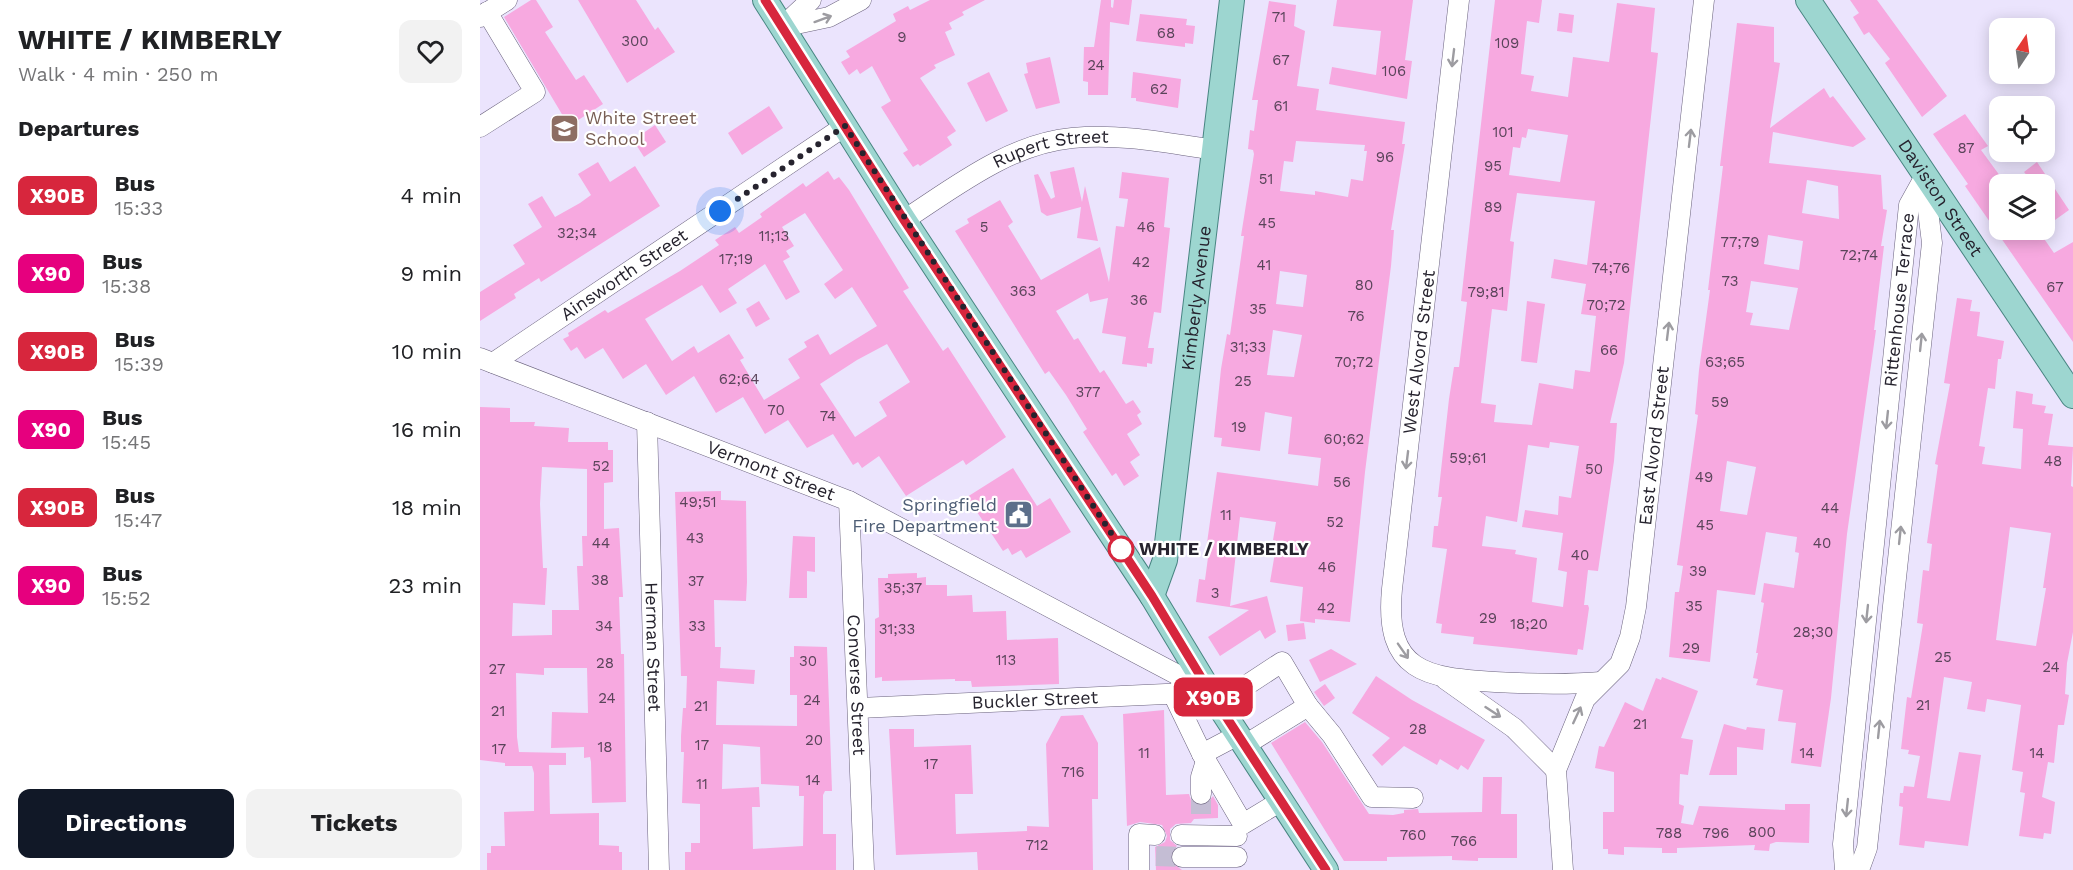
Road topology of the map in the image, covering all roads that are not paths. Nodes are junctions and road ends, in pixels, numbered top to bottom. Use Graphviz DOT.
graph roads {
  1 [pos="507,0"];
  2 [pos="765,0"];
  3 [pos="811,0"];
  4 [pos="861,0"];
  5 [pos="1232,0"];
  6 [pos="1459,0"];
  7 [pos="1704,0"];
  8 [pos="1808,0"];
  9 [pos="484,14"];
  10 [pos="782,27"];
  11 [pos="845,126"];
  12 [pos="480,128"];
  13 [pos="1215,150"];
  14 [pos="1924,178"];
  15 [pos="904,220"];
  16 [pos="487,361"];
  17 [pos="2073,396"];
  18 [pos="647,422"];
  19 [pos="849,501"];
  20 [pos="1152,596"];
  21 [pos="1444,678"];
  22 [pos="1601,682"];
  23 [pos="1173,694"];
  24 [pos="1214,698"];
  25 [pos="1308,706"];
  26 [pos="859,708"];
  27 [pos="1241,740"];
  28 [pos="1204,757"];
  29 [pos="1556,770"];
  30 [pos="1201,794"];
  31 [pos="1413,798"];
  32 [pos="1281,801"];
  33 [pos="1240,830"];
  34 [pos="1155,835"];
  35 [pos="1181,835"];
  36 [pos="1182,857"];
  37 [pos="1145,860"];
  38 [pos="1237,863"];
  39 [pos="659,870"];
  40 [pos="864,870"];
  41 [pos="1326,870"];
  42 [pos="1563,870"];
  43 [pos="1845,870"];
  44 [pos="1859,870"];
  1 -- 9 [label="street"];
  2 -- 10 [label="main road"];
  3 -- 10 [label="street"];
  10 -- 4 [label="street, one-way"];
  5 -- 13 [label="main road, Kimberly Avenue"];
  6 -- 21 [label="street, West Alvord Street, one-way"];
  22 -- 7 [label="street, East Alvord Street, one-way"];
  8 -- 14 [label="main road, Daviston Street"];
  9 -- 12 [label="street"];
  10 -- 11 [label="main road"];
  11 -- 15 [label="main road"];
  11 -- 16 [label="street, Ainsworth Street"];
  13 -- 15 [label="street, Rupert Street"];
  13 -- 20 [label="main road, Kimberly Avenue"];
  14 -- 17 [label="main road, Daviston Street"];
  14 -- 43 [label="street, Rittenhouse Terrace, one-way"];
  44 -- 14 [label="street, Rittenhouse Terrace, one-way"];
  15 -- 20 [label="main road"];
  16 -- 18 [label="street, Vermont Street"];
  18 -- 19 [label="street, Vermont Street"];
  18 -- 39 [label="street, Herman Street"];
  19 -- 24 [label="street, Vermont Street"];
  19 -- 26 [label="street, Converse Street"];
  20 -- 24 [label="main road"];
  21 -- 22 [label="street, West Alvord Street"];
  21 -- 29 [label="street, West Alvord Street, one-way"];
  29 -- 22 [label="street, East Alvord Street, one-way"];
  23 -- 24 [label="street, Buckler Street"];
  23 -- 26 [label="street, Buckler Street"];
  23 -- 28 [label="street"];
  24 -- 25 [label="street"];
  24 -- 27 [label="main road"];
  25 -- 27 [label="street"];
  25 -- 31 [label="street"];
  26 -- 40 [label="street, Converse Street"];
  27 -- 28 [label="street"];
  27 -- 32 [label="main road"];
  28 -- 30 [label="street"];
  28 -- 33 [label="street"];
  29 -- 42 [label="street, East Alvord Street"];
  32 -- 33 [label="street"];
  32 -- 41 [label="main road"];
  33 -- 35 [label="street"];
  33 -- 38 [label="street"];
  34 -- 37 [label="street"];
  36 -- 38 [label="street"];
}
